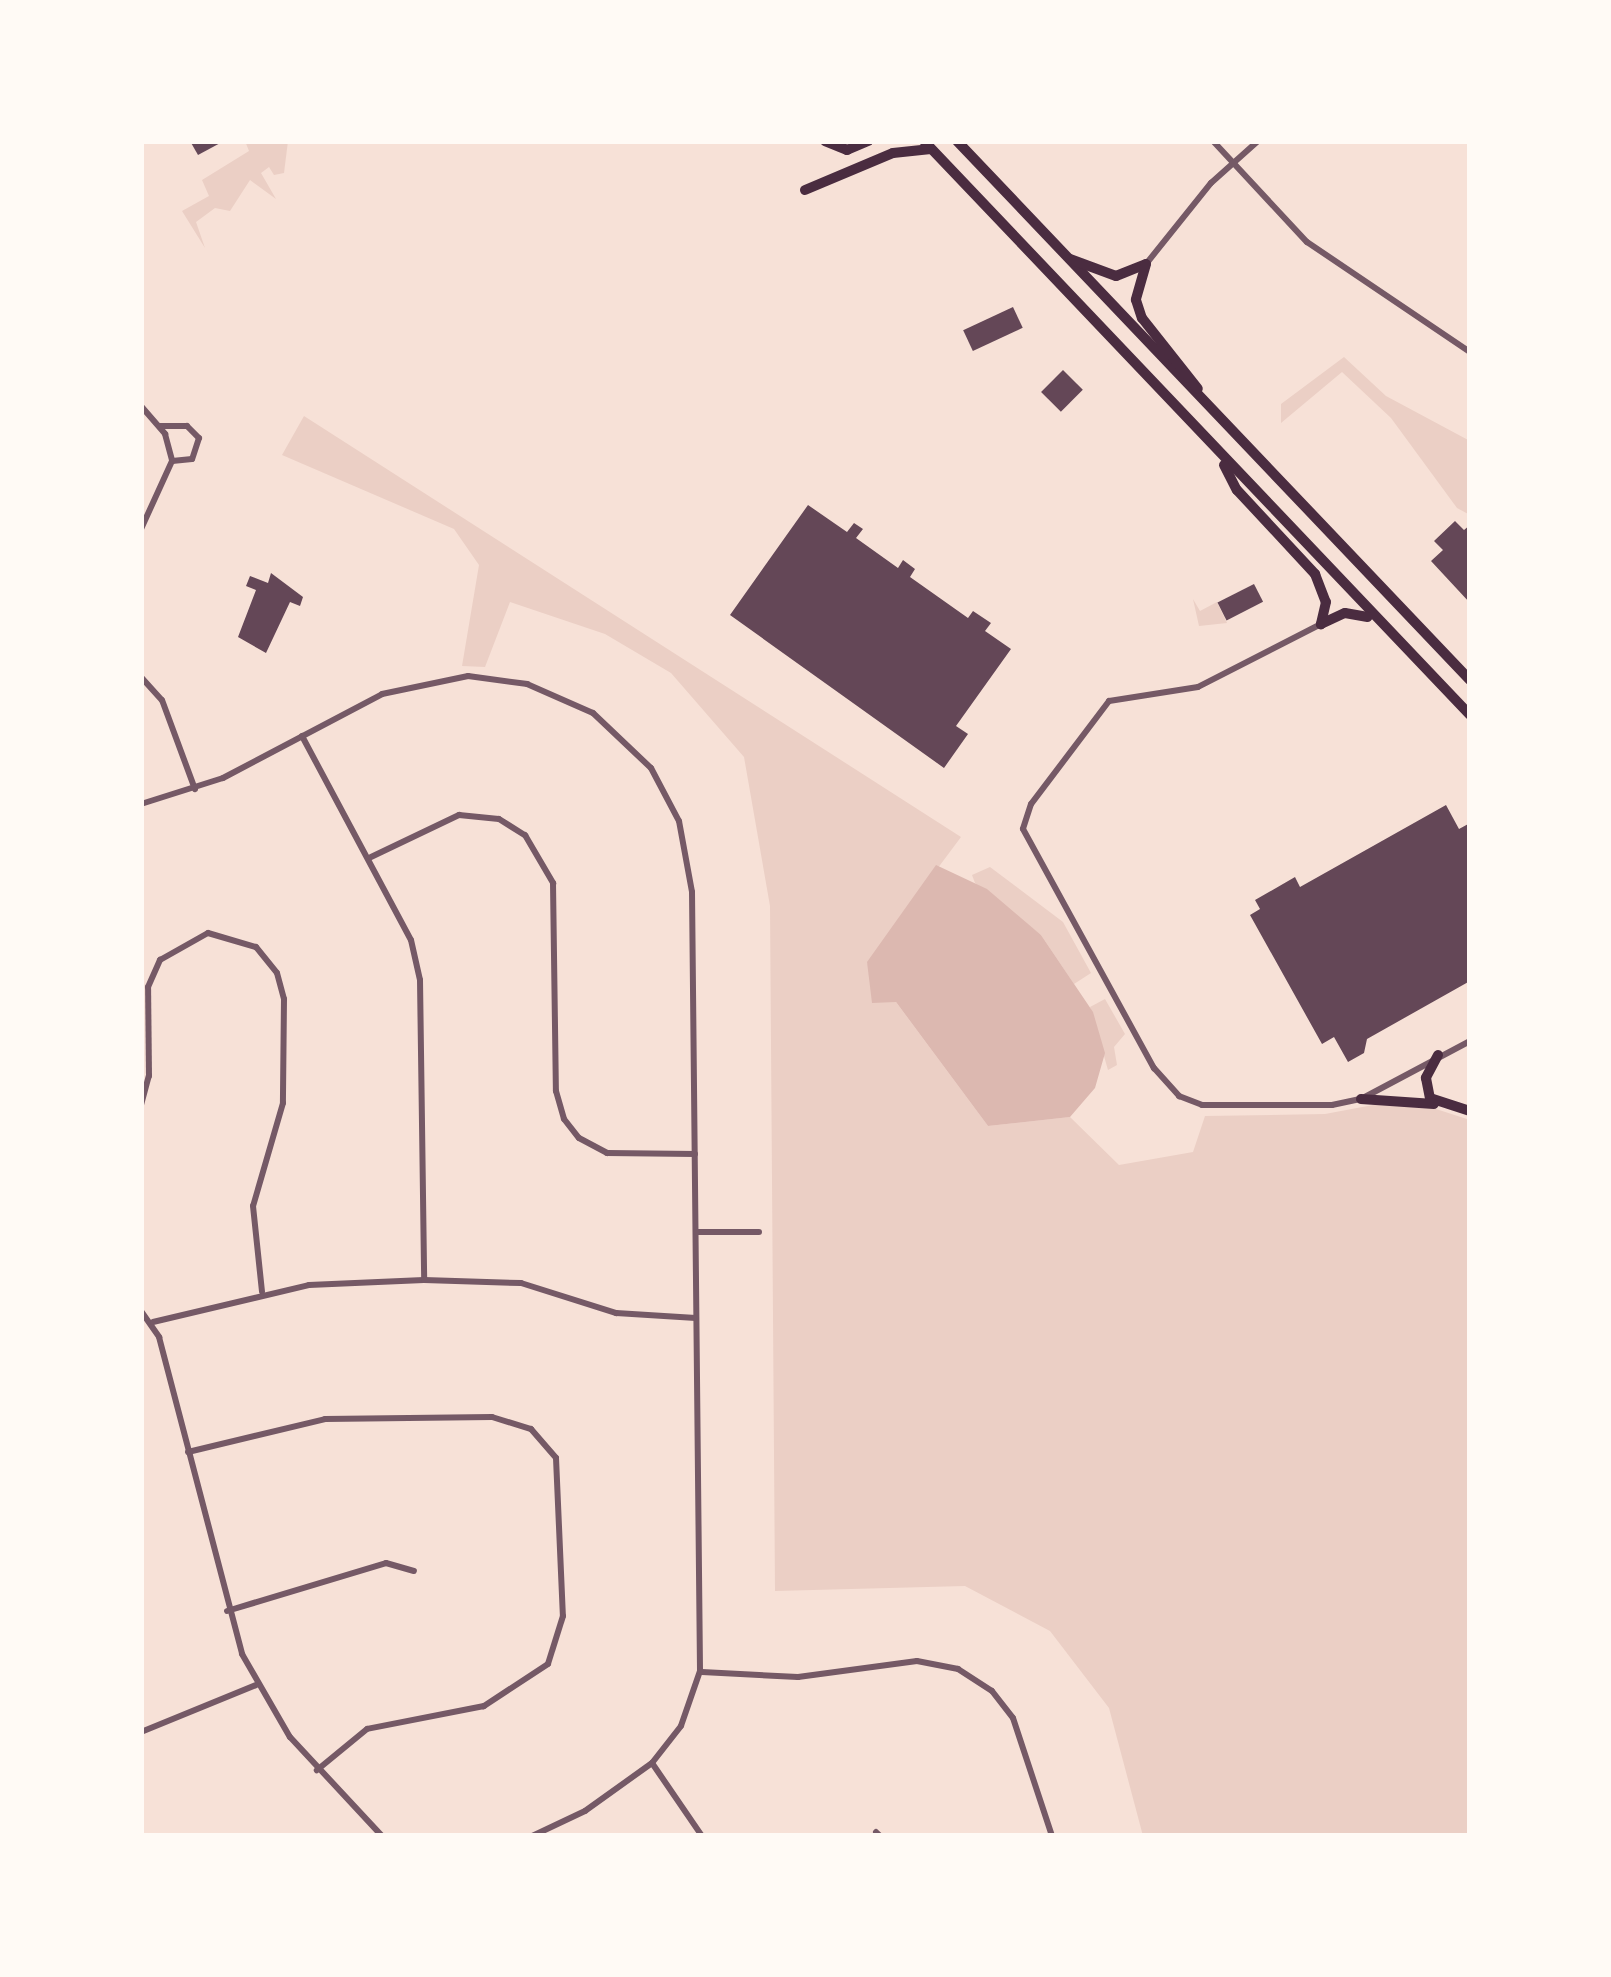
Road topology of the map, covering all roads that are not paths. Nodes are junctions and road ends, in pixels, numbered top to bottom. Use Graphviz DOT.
graph roads {
  1 [pos="825,141"];
  2 [pos="868,141"];
  3 [pos="957,141"];
  4 [pos="1213,141"];
  5 [pos="1258,141"];
  6 [pos="928,145"];
  7 [pos="1234,163"];
  8 [pos="806,190"];
  9 [pos="1067,258"];
  10 [pos="1146,264"];
  11 [pos="1470,352"];
  12 [pos="141,406"];
  13 [pos="1218,418"];
  14 [pos="160,426"];
  15 [pos="1217,452"];
  16 [pos="172,461"];
  17 [pos="141,529"];
  18 [pos="1322,623"];
  19 [pos="1419,664"];
  20 [pos="141,677"];
  21 [pos="1470,680"];
  22 [pos="1470,715"];
  23 [pos="302,736"];
  24 [pos="195,789"];
  25 [pos="141,804"];
  26 [pos="371,857"];
  27 [pos="1470,1041"];
  28 [pos="1438,1055"];
  29 [pos="1361,1099"];
  30 [pos="141,1105"];
  31 [pos="1441,1107"];
  32 [pos="1470,1111"];
  33 [pos="696,1154"];
  34 [pos="696,1232"];
  35 [pos="759,1232"];
  36 [pos="424,1280"];
  37 [pos="262,1292"];
  38 [pos="141,1311"];
  39 [pos="696,1318"];
  40 [pos="153,1322"];
  41 [pos="188,1452"];
  42 [pos="415,1571"];
  43 [pos="227,1611"];
  44 [pos="700,1672"];
  45 [pos="256,1684"];
  46 [pos="141,1732"];
  47 [pos="652,1763"];
  48 [pos="317,1770"];
  49 [pos="382,1836"];
  50 [pos="532,1836"];
  51 [pos="702,1836"];
  52 [pos="1052,1836"];
  1 -- 2 [label="highway"];
  3 -- 9 [label="highway"];
  4 -- 7 [label="street"];
  5 -- 7 [label="street"];
  6 -- 8 [label="highway"];
  6 -- 15 [label="highway"];
  7 -- 10 [label="street"];
  7 -- 11 [label="street"];
  9 -- 10 [label="highway"];
  9 -- 13 [label="highway"];
  10 -- 13 [label="highway"];
  12 -- 14 [label="street"];
  13 -- 21 [label="highway"];
  14 -- 16 [label="street"];
  14 -- 16 [label="street"];
  15 -- 18 [label="highway"];
  15 -- 19 [label="highway"];
  16 -- 17 [label="street"];
  18 -- 19 [label="highway"];
  18 -- 29 [label="street"];
  19 -- 22 [label="highway"];
  20 -- 24 [label="street"];
  23 -- 24 [label="street"];
  23 -- 26 [label="street"];
  23 -- 33 [label="street"];
  24 -- 25 [label="street"];
  26 -- 33 [label="street"];
  26 -- 36 [label="street"];
  27 -- 28 [label="street"];
  28 -- 29 [label="street"];
  28 -- 31 [label="highway"];
  29 -- 31 [label="highway"];
  30 -- 37 [label="street"];
  31 -- 32 [label="highway"];
  33 -- 34 [label="street"];
  34 -- 35 [label="street"];
  34 -- 39 [label="street"];
  36 -- 37 [label="street"];
  36 -- 39 [label="street"];
  37 -- 40 [label="street"];
  38 -- 40 [label="street"];
  39 -- 44 [label="street"];
  40 -- 41 [label="street"];
  41 -- 43 [label="street"];
  41 -- 48 [label="street"];
  42 -- 43 [label="street"];
  43 -- 45 [label="street"];
  44 -- 47 [label="street"];
  44 -- 52 [label="street"];
  45 -- 46 [label="street"];
  45 -- 48 [label="street"];
  47 -- 50 [label="street"];
  47 -- 51 [label="street"];
  48 -- 49 [label="street"];
}
